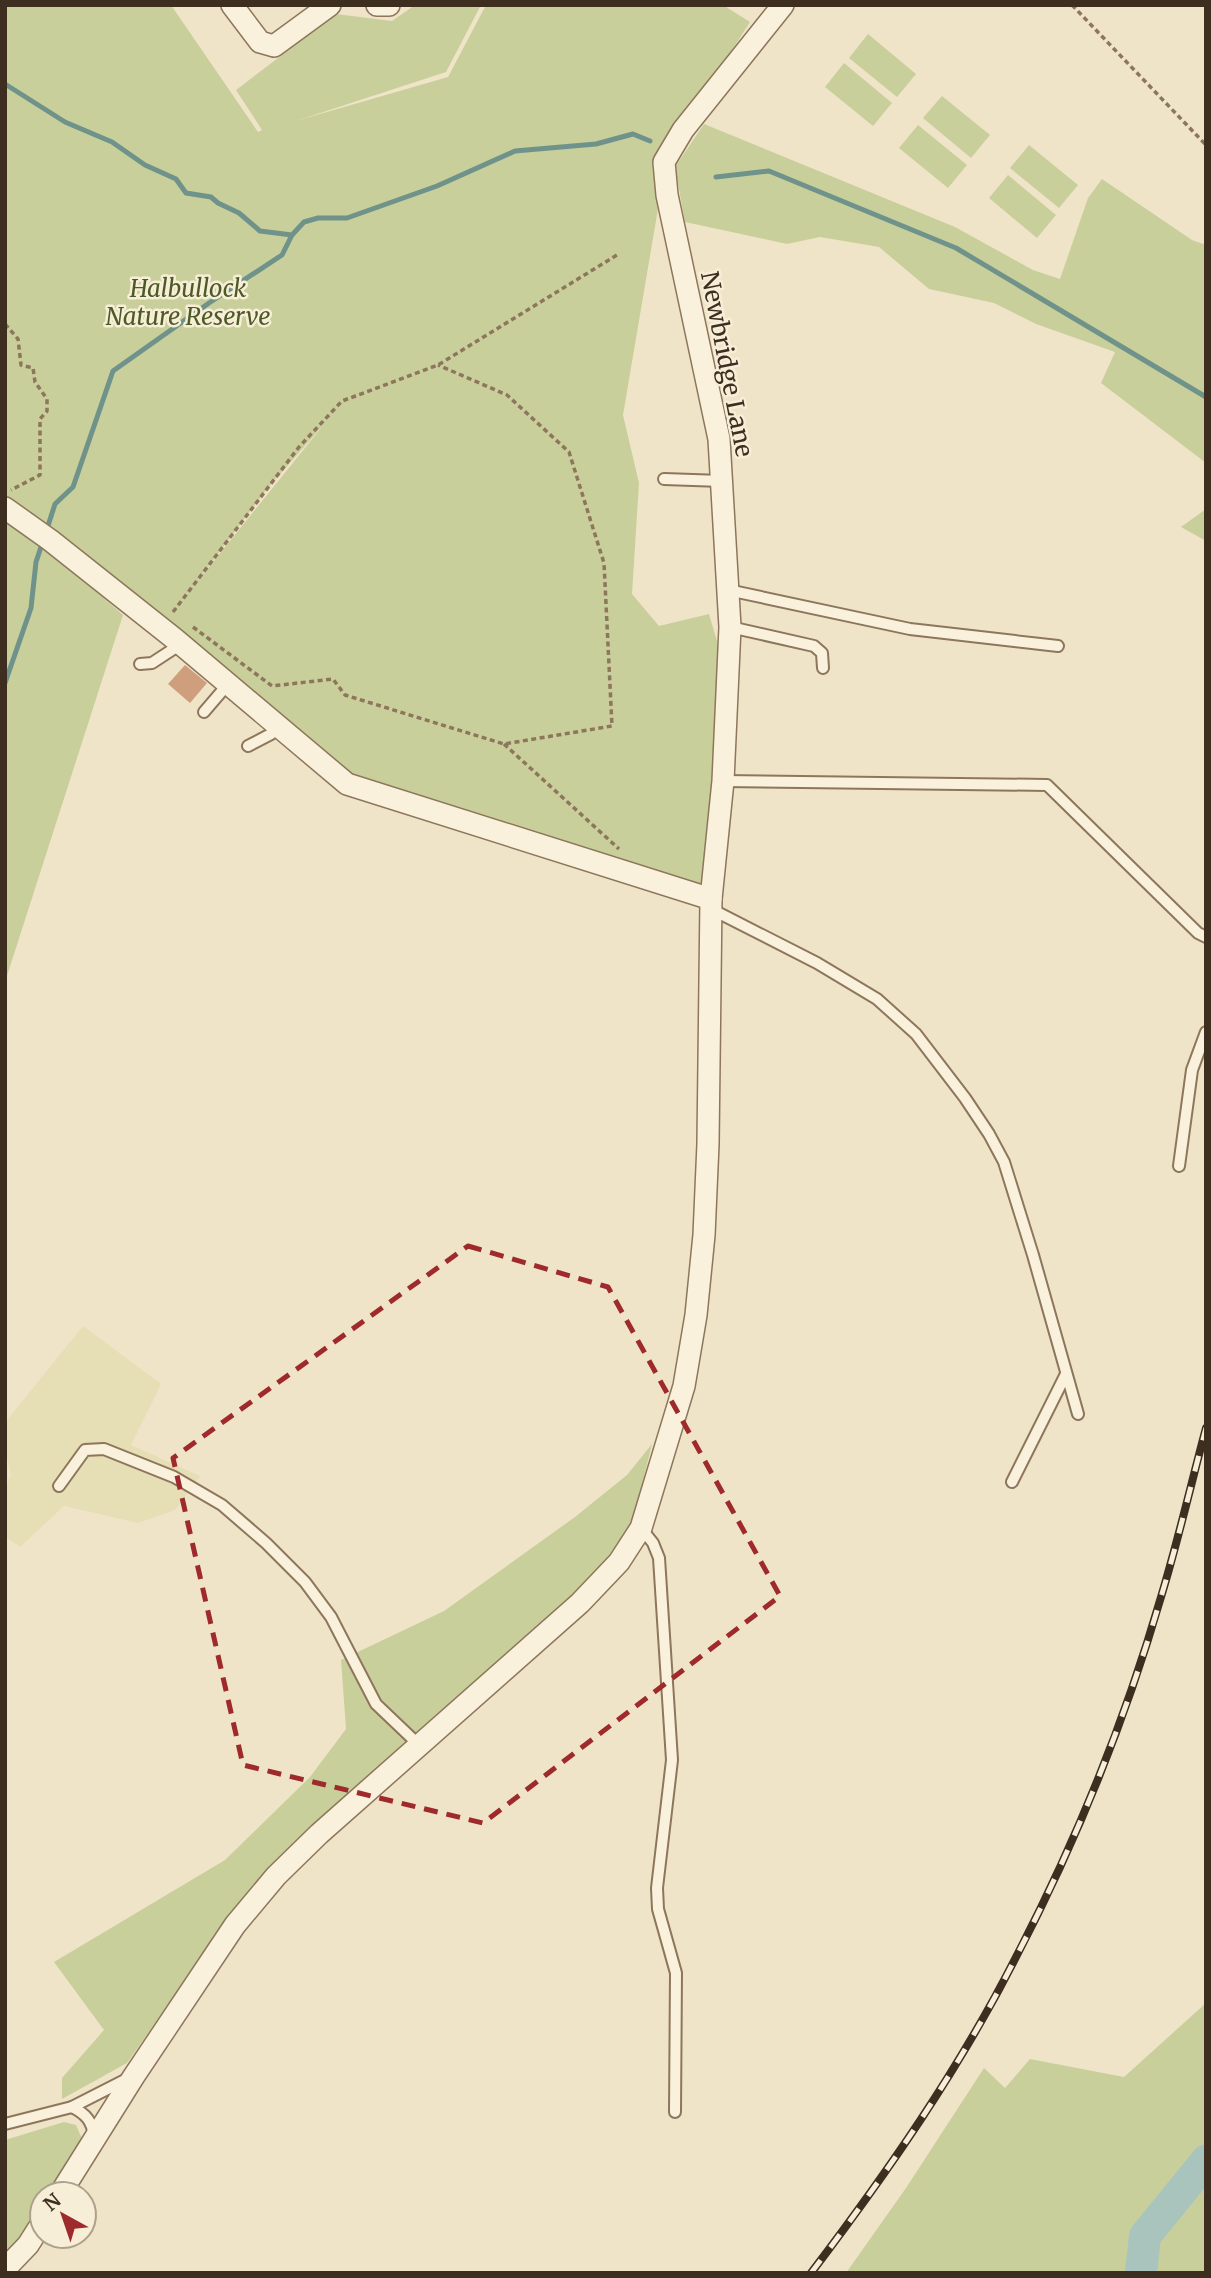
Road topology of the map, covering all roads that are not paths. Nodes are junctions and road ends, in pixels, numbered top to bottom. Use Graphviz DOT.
graph roads {
  1 [pos="232,5"];
  2 [pos="330,5"];
  3 [pos="377,5"];
  4 [pos="389,5"];
  5 [pos="783,5"];
  6 [pos="664,479"];
  7 [pos="722,481"];
  8 [pos="5,508"];
  9 [pos="728,590"];
  10 [pos="730,627"];
  11 [pos="181,644"];
  12 [pos="1058,646"];
  13 [pos="140,664"];
  14 [pos="823,668"];
  15 [pos="228,684"];
  16 [pos="204,712"];
  17 [pos="278,726"];
  18 [pos="248,746"];
  19 [pos="723,780"];
  20 [pos="711,904"];
  21 [pos="1206,937"];
  22 [pos="1206,1032"];
  23 [pos="1180,1166"];
  24 [pos="1066,1374"];
  25 [pos="1078,1414"];
  26 [pos="1012,1482"];
  27 [pos="59,1486"];
  28 [pos="641,1528"];
  29 [pos="419,1745"];
  30 [pos="134,2076"];
  31 [pos="72,2107"];
  32 [pos="675,2112"];
  33 [pos="5,2124"];
  34 [pos="94,2140"];
  35 [pos="69,2180"];
  36 [pos="28,2245"];
  37 [pos="5,2269"];
  1 -- 2 [label="street"];
  3 -- 4 [label="street"];
  5 -- 7 [label="street, Newbridge Lane"];
  6 -- 7 [label="lane"];
  7 -- 9 [label="street, Newbridge Lane"];
  8 -- 11 [label="street"];
  9 -- 10 [label="street, Newbridge Lane"];
  9 -- 12 [label="lane"];
  10 -- 14 [label="lane"];
  10 -- 19 [label="street, Newbridge Lane"];
  11 -- 13 [label="lane"];
  11 -- 15 [label="street"];
  15 -- 16 [label="lane"];
  15 -- 17 [label="street"];
  17 -- 18 [label="lane"];
  17 -- 20 [label="street"];
  19 -- 20 [label="street, Newbridge Lane"];
  19 -- 21 [label="lane"];
  20 -- 24 [label="lane"];
  20 -- 28 [label="street, Newbridge Lane"];
  22 -- 23 [label="lane"];
  24 -- 25 [label="lane"];
  24 -- 26 [label="lane"];
  27 -- 29 [label="lane"];
  28 -- 29 [label="street, Newbridge Lane"];
  28 -- 32 [label="lane"];
  29 -- 30 [label="street, Newbridge Lane"];
  30 -- 31 [label="lane"];
  30 -- 34 [label="street, Newbridge Lane"];
  31 -- 33 [label="lane"];
  31 -- 34 [label="lane"];
  34 -- 35 [label="street, Newbridge Lane"];
  36 -- 37 [label="street"];
}
